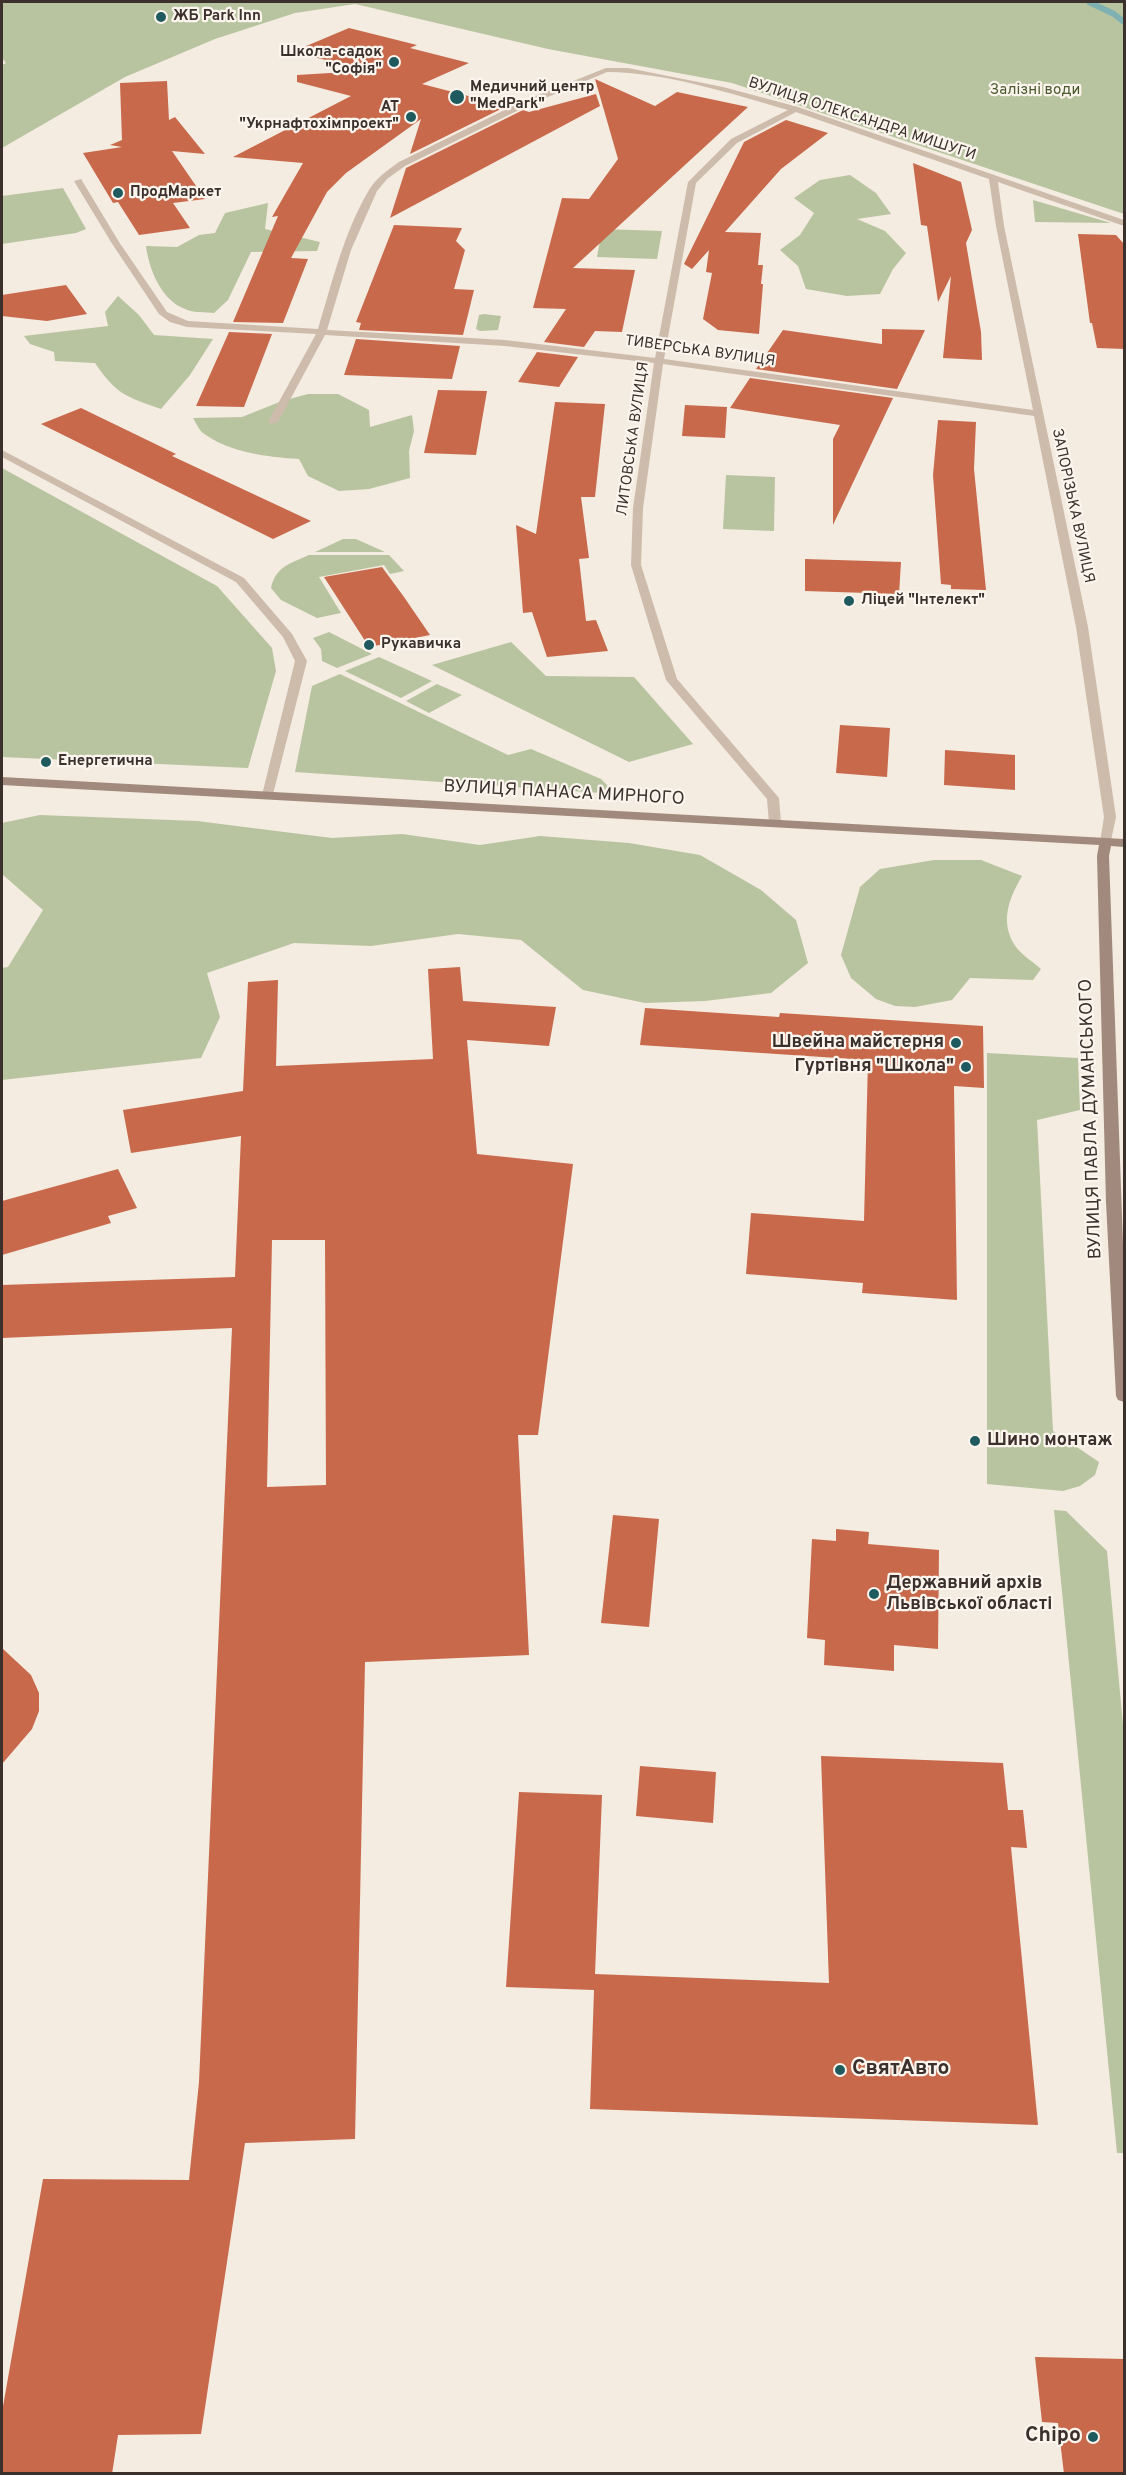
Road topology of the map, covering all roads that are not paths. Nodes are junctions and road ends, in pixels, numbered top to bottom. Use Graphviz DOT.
graph roads {
  1 [pos="795,109"];
  2 [pos="993,178"];
  3 [pos="78,181"];
  4 [pos="1125,223"];
  5 [pos="321,333"];
  6 [pos="660,361"];
  7 [pos="1038,414"];
  8 [pos="273,422"];
  9 [pos="2,453"];
  10 [pos="2,781"];
  11 [pos="268,795"];
  12 [pos="775,824"];
  13 [pos="1106,842"];
  14 [pos="1125,843"];
  15 [pos="1125,1396"];
  1 -- 2 [label="street, ВУЛИЦЯ ОЛЕКСАНДРА МИШУГИ"];
  1 -- 5 [label="street, ВУЛИЦЯ ОЛЕКСАНДРА МИШУГИ"];
  1 -- 6 [label="street, ЛИТОВСЬКА ВУЛИЦЯ"];
  2 -- 4 [label="street, ВУЛИЦЯ ОЛЕКСАНДРА МИШУГИ"];
  2 -- 7 [label="street, ЗАПОРІЗЬКА ВУЛИЦЯ"];
  3 -- 5 [label="street"];
  5 -- 6 [label="street, ТИВЕРСЬКА ВУЛИЦЯ"];
  5 -- 8 [label="street, ВУЛИЦЯ ОЛЕКСАНДРА МИШУГИ"];
  6 -- 7 [label="street, ТИВЕРСЬКА ВУЛИЦЯ"];
  6 -- 12 [label="street, ЛИТОВСЬКА ВУЛИЦЯ"];
  7 -- 13 [label="street, ЗАПОРІЗЬКА ВУЛИЦЯ"];
  9 -- 11 [label="street"];
  10 -- 11 [label="street, ВУЛИЦЯ ПАНАСА МИРНОГО"];
  11 -- 12 [label="street, ВУЛИЦЯ ПАНАСА МИРНОГО"];
  12 -- 13 [label="street, ВУЛИЦЯ ПАНАСА МИРНОГО"];
  13 -- 14 [label="street, ВУЛИЦЯ ПАНАСА МИРНОГО"];
  13 -- 15 [label="street, ВУЛИЦЯ ПАВЛА ДУМАНСЬКОГО"];
}
